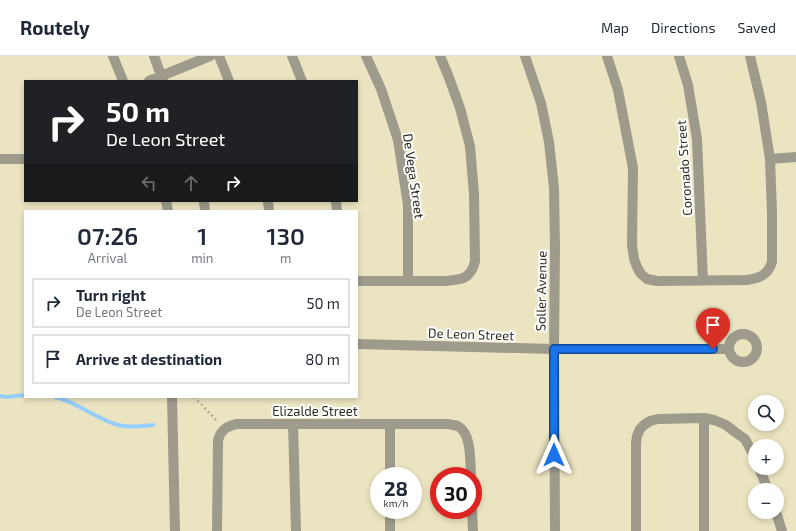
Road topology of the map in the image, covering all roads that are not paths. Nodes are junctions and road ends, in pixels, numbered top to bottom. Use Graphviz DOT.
graph roads {
  1 [pos="113,56"];
  2 [pos="154,56"];
  3 [pos="210,56"];
  4 [pos="219,56"];
  5 [pos="292,56"];
  6 [pos="366,56"];
  7 [pos="440,56"];
  8 [pos="525,56"];
  9 [pos="607,56"];
  10 [pos="679,56"];
  11 [pos="750,56"];
  12 [pos="162,78"];
  13 [pos="123,80"];
  14 [pos="229,80"];
  15 [pos="302,80"];
  16 [pos="796,157"];
  17 [pos="0,159"];
  18 [pos="24,159"];
  19 [pos="770,159"];
  20 [pos="358,281"];
  21 [pos="408,281"];
  22 [pos="703,281"];
  23 [pos="358,344"];
  24 [pos="554,349"];
  25 [pos="729,349"];
  26 [pos="172,398"];
  27 [pos="704,418"];
  28 [pos="293,424"];
  29 [pos="390,424"];
  30 [pos="748,445"];
  31 [pos="390,467"];
  32 [pos="471,467"];
  33 [pos="390,519"];
  34 [pos="472,519"];
  35 [pos="778,519"];
  36 [pos="175,531"];
  37 [pos="217,531"];
  38 [pos="296,531"];
  39 [pos="390,531"];
  40 [pos="473,531"];
  41 [pos="555,531"];
  42 [pos="636,531"];
  43 [pos="704,531"];
  44 [pos="782,531"];
  1 -- 13 [label="street"];
  2 -- 12 [label="street"];
  3 -- 12 [label="street"];
  4 -- 14 [label="street"];
  5 -- 15 [label="street"];
  6 -- 21 [label="street, De Vega Street"];
  7 -- 21 [label="street"];
  8 -- 24 [label="street, Soller Avenue"];
  9 -- 22 [label="street"];
  10 -- 22 [label="street, Coronado Street"];
  11 -- 19 [label="street"];
  16 -- 19 [label="street"];
  17 -- 18 [label="street"];
  19 -- 22 [label="street"];
  20 -- 21 [label="street"];
  23 -- 24 [label="street, De Leon Street"];
  24 -- 25 [label="street, De Leon Street"];
  24 -- 41 [label="street, Soller Avenue"];
  26 -- 36 [label="street"];
  27 -- 30 [label="street"];
  27 -- 42 [label="street"];
  27 -- 43 [label="street"];
  28 -- 29 [label="street, Elizalde Street"];
  28 -- 37 [label="street, Elizalde Street"];
  28 -- 38 [label="street"];
  29 -- 31 [label="street"];
  29 -- 32 [label="street, Elizalde Street"];
  33 -- 39 [label="street"];
  34 -- 40 [label="street"];
  35 -- 44 [label="street"];
}
